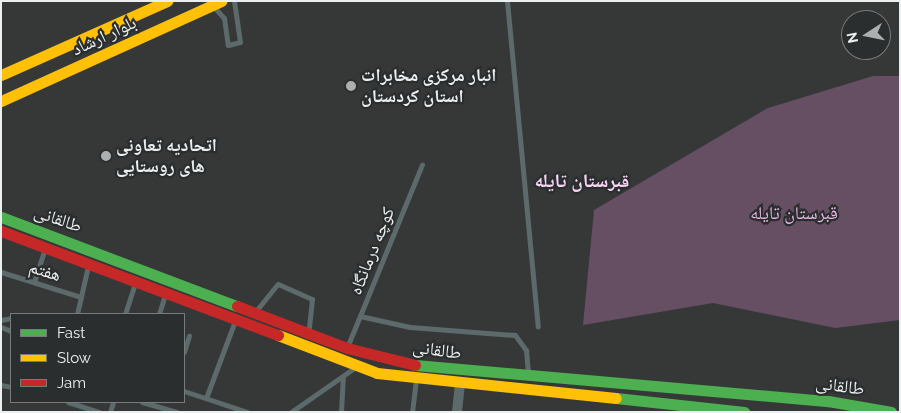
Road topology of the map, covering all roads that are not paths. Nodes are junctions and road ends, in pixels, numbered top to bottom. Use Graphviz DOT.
graph roads {
  1 [pos="168,1"];
  2 [pos="234,1"];
  3 [pos="507,1"];
  4 [pos="216,2"];
  5 [pos="1,75"];
  6 [pos="2,98"];
  7 [pos="422,165"];
  8 [pos="1,217"];
  9 [pos="1,231"];
  10 [pos="45,247"];
  11 [pos="84,247"];
  12 [pos="84,261"];
  13 [pos="1,272"];
  14 [pos="34,282"];
  15 [pos="136,282"];
  16 [pos="165,294"];
  17 [pos="81,297"];
  18 [pos="255,312"];
  19 [pos="77,313"];
  20 [pos="125,313"];
  21 [pos="158,313"];
  22 [pos="360,316"];
  23 [pos="235,320"];
  24 [pos="538,327"];
  25 [pos="308,333"];
  26 [pos="190,336"];
  27 [pos="347,348"];
  28 [pos="185,349"];
  29 [pos="356,366"];
  30 [pos="343,377"];
  31 [pos="529,378"];
  32 [pos="416,379"];
  33 [pos="460,384"];
  34 [pos="599,384"];
  35 [pos="185,391"];
  36 [pos="206,398"];
  37 [pos="71,403"];
  38 [pos="146,403"];
  39 [pos="598,404"];
  40 [pos="100,412"];
  41 [pos="178,412"];
  42 [pos="248,412"];
  43 [pos="291,412"];
  44 [pos="340,412"];
  45 [pos="412,412"];
  46 [pos="457,412"];
  47 [pos="744,412"];
  48 [pos="891,412"];
  1 -- 5 [label="main road, بلوار ارشاد"];
  2 -- 4 [label="lane"];
  3 -- 24 [label="lane"];
  4 -- 6 [label="main road, بلوار ارشاد"];
  7 -- 22 [label="lane, کوچه درمانگاه"];
  8 -- 11 [label="main road, طالقانی"];
  9 -- 10 [label="main road, طالقانی"];
  10 -- 12 [label="main road, طالقانی"];
  10 -- 14 [label="lane"];
  11 -- 12 [label="main road"];
  11 -- 18 [label="main road, طالقانی"];
  12 -- 15 [label="main road, طالقانی"];
  12 -- 17 [label="lane"];
  13 -- 14 [label="lane, هفتم"];
  14 -- 17 [label="lane, هفتم"];
  15 -- 16 [label="main road, طالقانی"];
  15 -- 20 [label="lane"];
  16 -- 21 [label="lane"];
  16 -- 23 [label="main road, طالقانی"];
  17 -- 19 [label="lane"];
  18 -- 25 [label="main road, طالقانی"];
  18 -- 25 [label="lane"];
  22 -- 27 [label="lane, کوچه درمانگاه"];
  22 -- 31 [label="lane"];
  23 -- 29 [label="main road, طالقانی"];
  23 -- 36 [label="lane"];
  25 -- 27 [label="main road, طالقانی"];
  26 -- 28 [label="lane"];
  27 -- 31 [label="main road, طالقانی"];
  29 -- 30 [label="lane"];
  29 -- 32 [label="main road, طالقانی"];
  30 -- 43 [label="lane"];
  30 -- 44 [label="lane"];
  31 -- 34 [label="main road, طالقانی"];
  32 -- 33 [label="main road, طالقانی"];
  32 -- 45 [label="lane"];
  33 -- 39 [label="main road, طالقانی"];
  33 -- 46 [label="street"];
  34 -- 39 [label="main road"];
  34 -- 48 [label="main road, طالقانی"];
  35 -- 36 [label="lane"];
  36 -- 42 [label="lane"];
  37 -- 40 [label="lane"];
  38 -- 41 [label="lane"];
  39 -- 47 [label="main road, طالقانی"];
}
